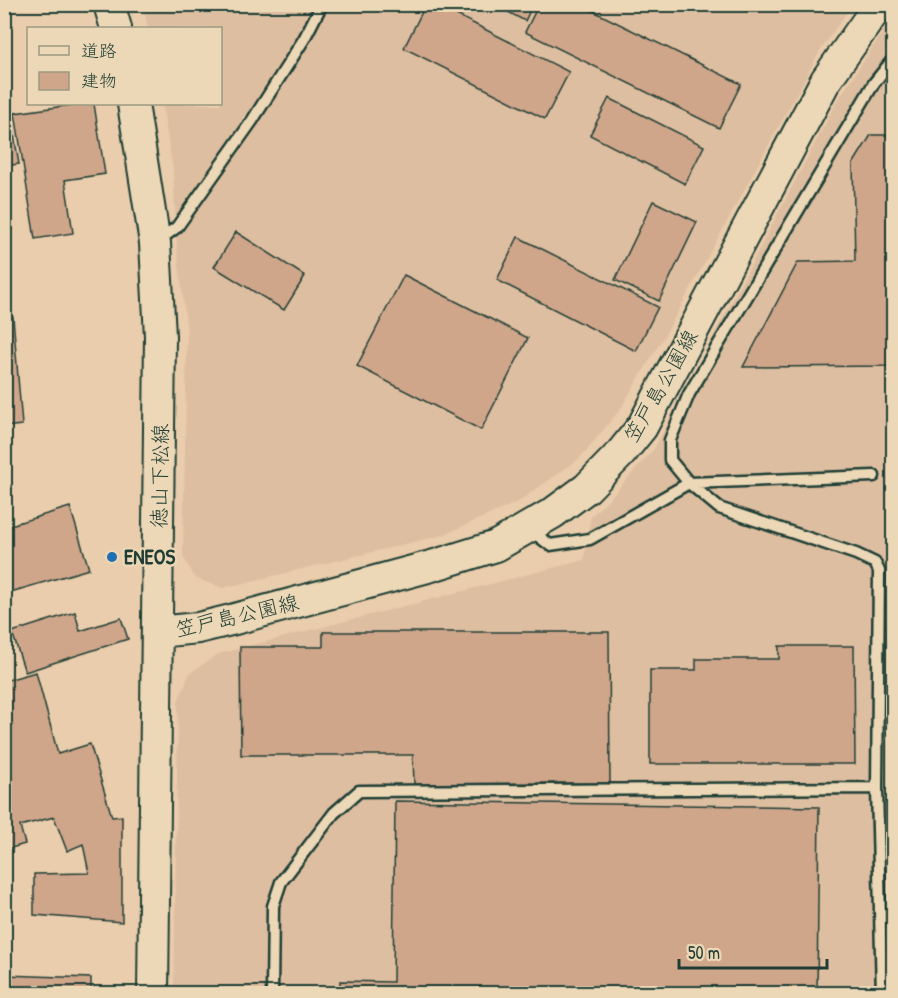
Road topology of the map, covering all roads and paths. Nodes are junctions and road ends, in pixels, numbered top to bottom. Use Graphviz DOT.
graph roads {
  1 [pos="109,4"];
  2 [pos="322,4"];
  3 [pos="882,4"];
  4 [pos="116,27"];
  5 [pos="894,58"];
  6 [pos="133,105"];
  7 [pos="156,243"];
  8 [pos="874,476"];
  9 [pos="689,483"];
  10 [pos="527,528"];
  11 [pos="157,633"];
  12 [pos="877,788"];
  13 [pos="153,993"];
  14 [pos="272,993"];
  15 [pos="882,993"];
  1 -- 4 [label="main road"];
  2 -- 7 [label="lane"];
  3 -- 10 [label="main road, 笠戸島公園線"];
  5 -- 9 [label="lane"];
  6 -- 7 [label="main road, 徳山下松線"];
  7 -- 11 [label="main road, 徳山下松線"];
  8 -- 9 [label="lane"];
  9 -- 10 [label="lane"];
  9 -- 12 [label="lane"];
  10 -- 11 [label="main road, 笠戸島公園線"];
  11 -- 13 [label="main road, 徳山下松線"];
  12 -- 14 [label="lane"];
  12 -- 15 [label="lane"];
}
